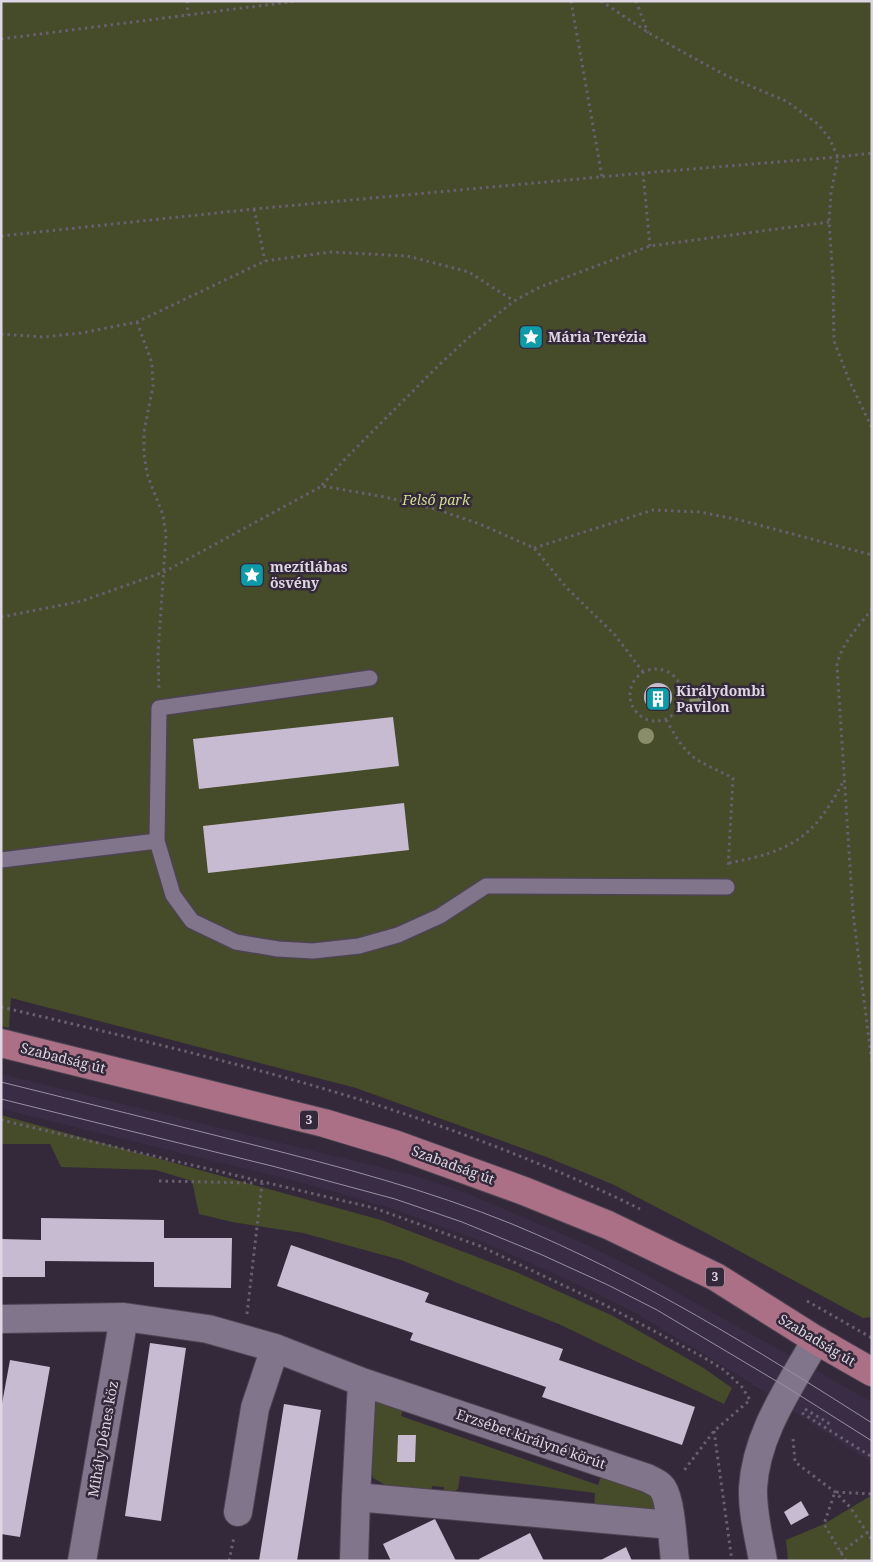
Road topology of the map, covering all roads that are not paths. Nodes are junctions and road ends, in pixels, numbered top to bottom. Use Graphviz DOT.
graph roads {
  1 [pos="370,678"];
  2 [pos="157,841"];
  3 [pos="1,860"];
  4 [pos="727,887"];
  5 [pos="1,1043"];
  6 [pos="124,1317"];
  7 [pos="1,1319"];
  8 [pos="816,1340"];
  9 [pos="275,1348"];
  10 [pos="872,1372"];
  11 [pos="362,1382"];
  12 [pos="356,1497"];
  13 [pos="238,1512"];
  14 [pos="671,1525"];
  15 [pos="82,1561"];
  16 [pos="354,1561"];
  17 [pos="675,1561"];
  18 [pos="763,1561"];
  1 -- 2 [label="lane"];
  2 -- 3 [label="lane"];
  2 -- 4 [label="lane"];
  5 -- 8 [label="main road, Szabadság út / 3"];
  6 -- 7 [label="street, Erzsébet királyné körút"];
  6 -- 9 [label="street, Erzsébet királyné körút"];
  6 -- 15 [label="street, Mihály Dénes köz"];
  8 -- 10 [label="main road, Szabadság út / 3"];
  8 -- 18 [label="street"];
  9 -- 11 [label="street, Erzsébet királyné körút"];
  9 -- 13 [label="street"];
  11 -- 12 [label="street"];
  11 -- 14 [label="street, Erzsébet királyné körút"];
  12 -- 14 [label="street"];
  12 -- 16 [label="street"];
  14 -- 17 [label="street"];
}
